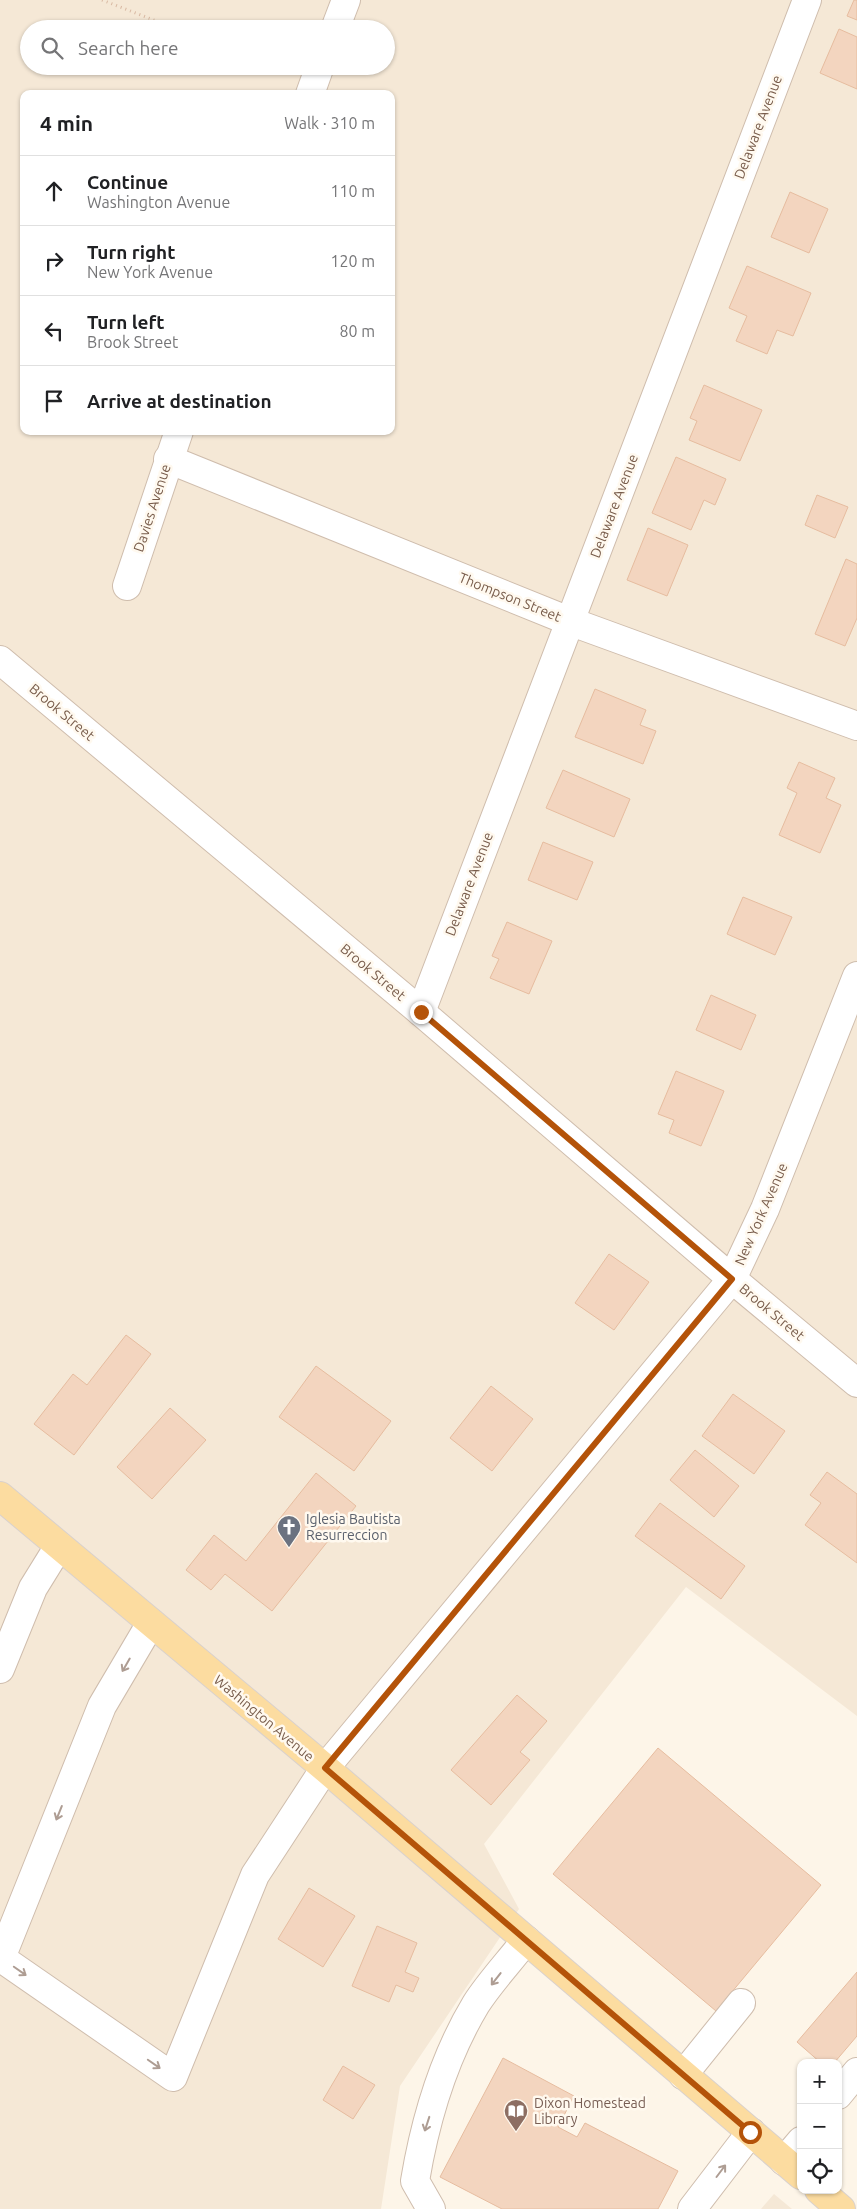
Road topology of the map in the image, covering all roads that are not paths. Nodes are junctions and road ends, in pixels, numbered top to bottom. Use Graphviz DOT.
graph roads {
  1 [pos="346,0"];
  2 [pos="807,0"];
  3 [pos="338,20"];
  4 [pos="317,75"];
  5 [pos="311,90"];
  6 [pos="177,435"];
  7 [pos="168,459"];
  8 [pos="127,586"];
  9 [pos="569,621"];
  10 [pos="0,660"];
  11 [pos="857,726"];
  12 [pos="857,976"];
  13 [pos="421,1012"];
  14 [pos="732,1279"];
  15 [pos="857,1383"];
  16 [pos="0,1496"];
  17 [pos="59,1546"];
  18 [pos="150,1623"];
  19 [pos="0,1670"];
  20 [pos="325,1768"];
  21 [pos="526,1940"];
  22 [pos="741,2003"];
  23 [pos="857,2072"];
  24 [pos="683,2075"];
  25 [pos="842,2090"];
  26 [pos="750,2132"];
  27 [pos="795,2159"];
  28 [pos="824,2194"];
  29 [pos="431,2209"];
  30 [pos="692,2209"];
  31 [pos="841,2209"];
  1 -- 3 [label="street"];
  2 -- 9 [label="street, Delaware Avenue"];
  4 -- 5 [label="street"];
  6 -- 7 [label="street, Davies Avenue"];
  7 -- 8 [label="street, Davies Avenue"];
  7 -- 9 [label="street, Thompson Street"];
  9 -- 11 [label="street, Thompson Street"];
  9 -- 13 [label="street, Delaware Avenue"];
  10 -- 13 [label="street, Brook Street"];
  12 -- 14 [label="street, New York Avenue"];
  13 -- 14 [label="street, Brook Street"];
  14 -- 15 [label="street, Brook Street"];
  14 -- 20 [label="street, New York Avenue"];
  16 -- 17 [label="main road, Washington Avenue"];
  17 -- 18 [label="main road, Washington Avenue"];
  17 -- 19 [label="street"];
  18 -- 20 [label="main road, Washington Avenue"];
  18 -- 20 [label="street, New York Avenue, one-way"];
  20 -- 21 [label="main road, Washington Avenue"];
  21 -- 24 [label="main road, Washington Avenue"];
  21 -- 29 [label="street, one-way"];
  22 -- 24 [label="street"];
  23 -- 25 [label="street"];
  24 -- 26 [label="main road, Washington Avenue"];
  26 -- 27 [label="main road, Washington Avenue"];
  30 -- 26 [label="street, one-way"];
  28 -- 31 [label="main road"];
}
